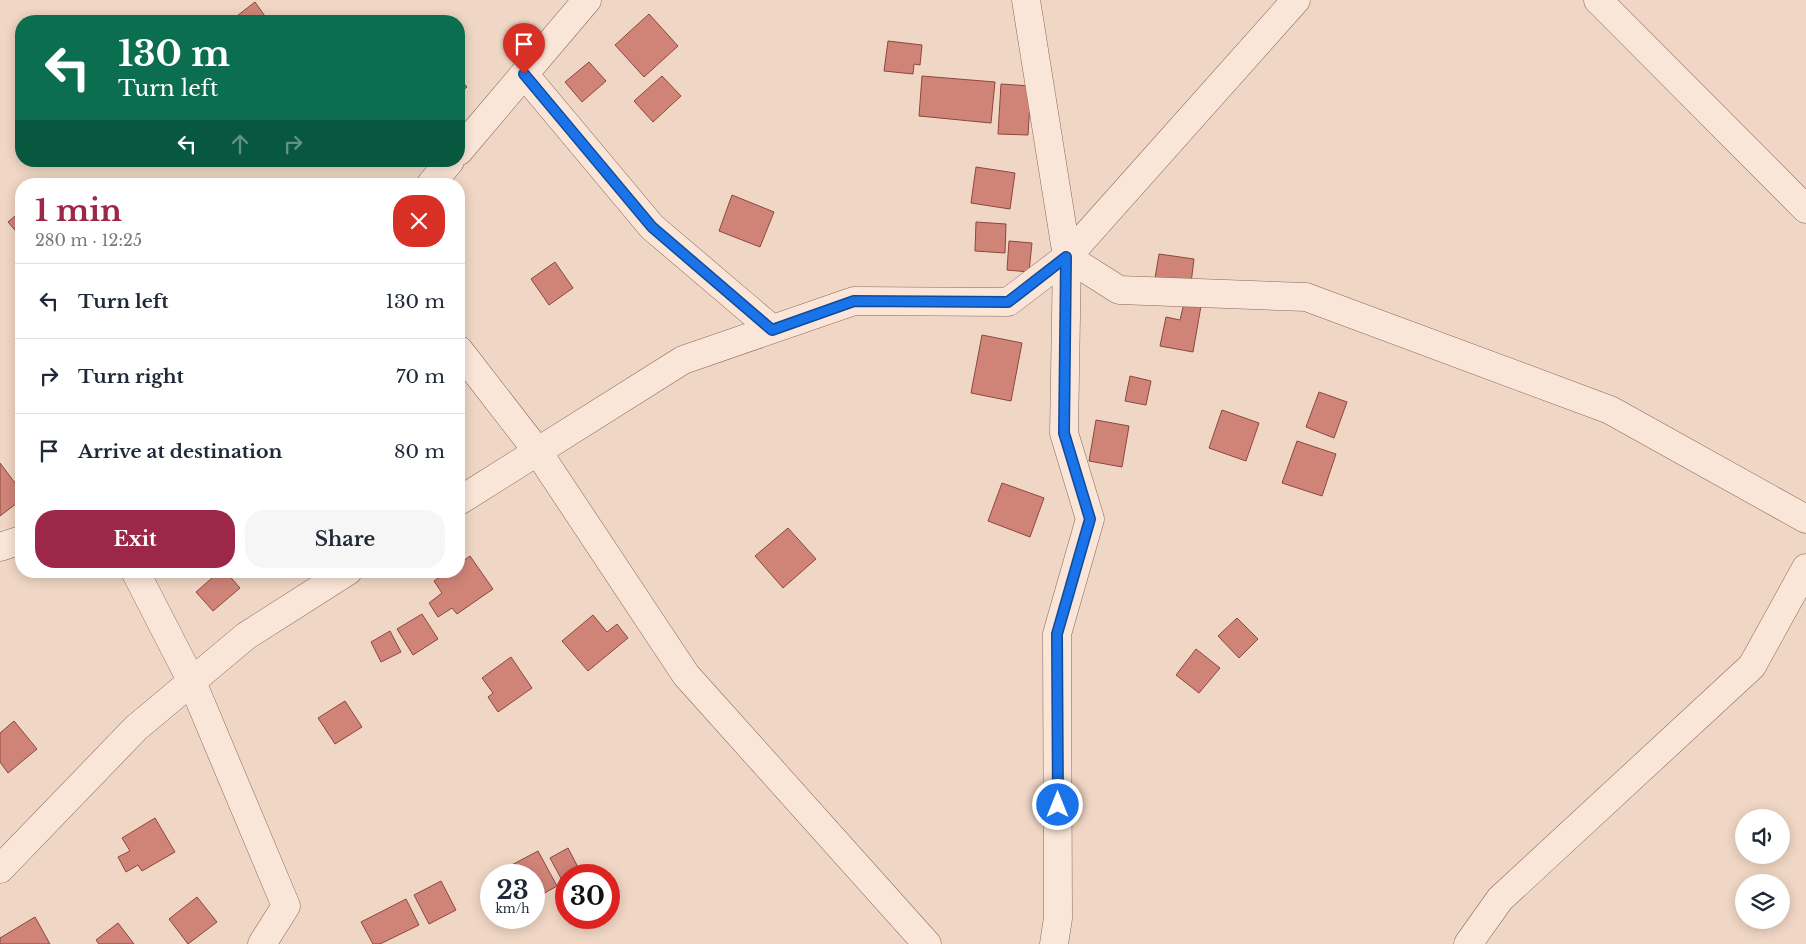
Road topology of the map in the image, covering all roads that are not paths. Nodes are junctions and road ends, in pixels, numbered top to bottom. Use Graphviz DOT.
graph roads {
  1 [pos="587,0"];
  2 [pos="1026,0"];
  3 [pos="1296,0"];
  4 [pos="1598,0"];
  5 [pos="524,74"];
  6 [pos="465,144"];
  7 [pos="445,167"];
  8 [pos="436,178"];
  9 [pos="1806,209"];
  10 [pos="1066,257"];
  11 [pos="772,330"];
  12 [pos="465,358"];
  13 [pos="538,452"];
  14 [pos="465,497"];
  15 [pos="1806,519"];
  16 [pos="15,542"];
  17 [pos="0,547"];
  18 [pos="1806,568"];
  19 [pos="138,578"];
  20 [pos="337,578"];
  21 [pos="192,682"];
  22 [pos="0,869"];
  23 [pos="262,944"];
  24 [pos="927,944"];
  25 [pos="1054,944"];
  26 [pos="1468,944"];
  1 -- 5 [label="street"];
  2 -- 10 [label="street"];
  3 -- 10 [label="street"];
  4 -- 9 [label="street"];
  5 -- 6 [label="street"];
  5 -- 11 [label="street"];
  7 -- 8 [label="street"];
  10 -- 11 [label="street"];
  10 -- 15 [label="street"];
  10 -- 25 [label="street"];
  11 -- 13 [label="street"];
  12 -- 13 [label="street"];
  13 -- 14 [label="street"];
  13 -- 24 [label="street"];
  16 -- 17 [label="street"];
  18 -- 26 [label="street"];
  19 -- 21 [label="street"];
  20 -- 21 [label="street"];
  21 -- 22 [label="street"];
  21 -- 23 [label="street"];
}
